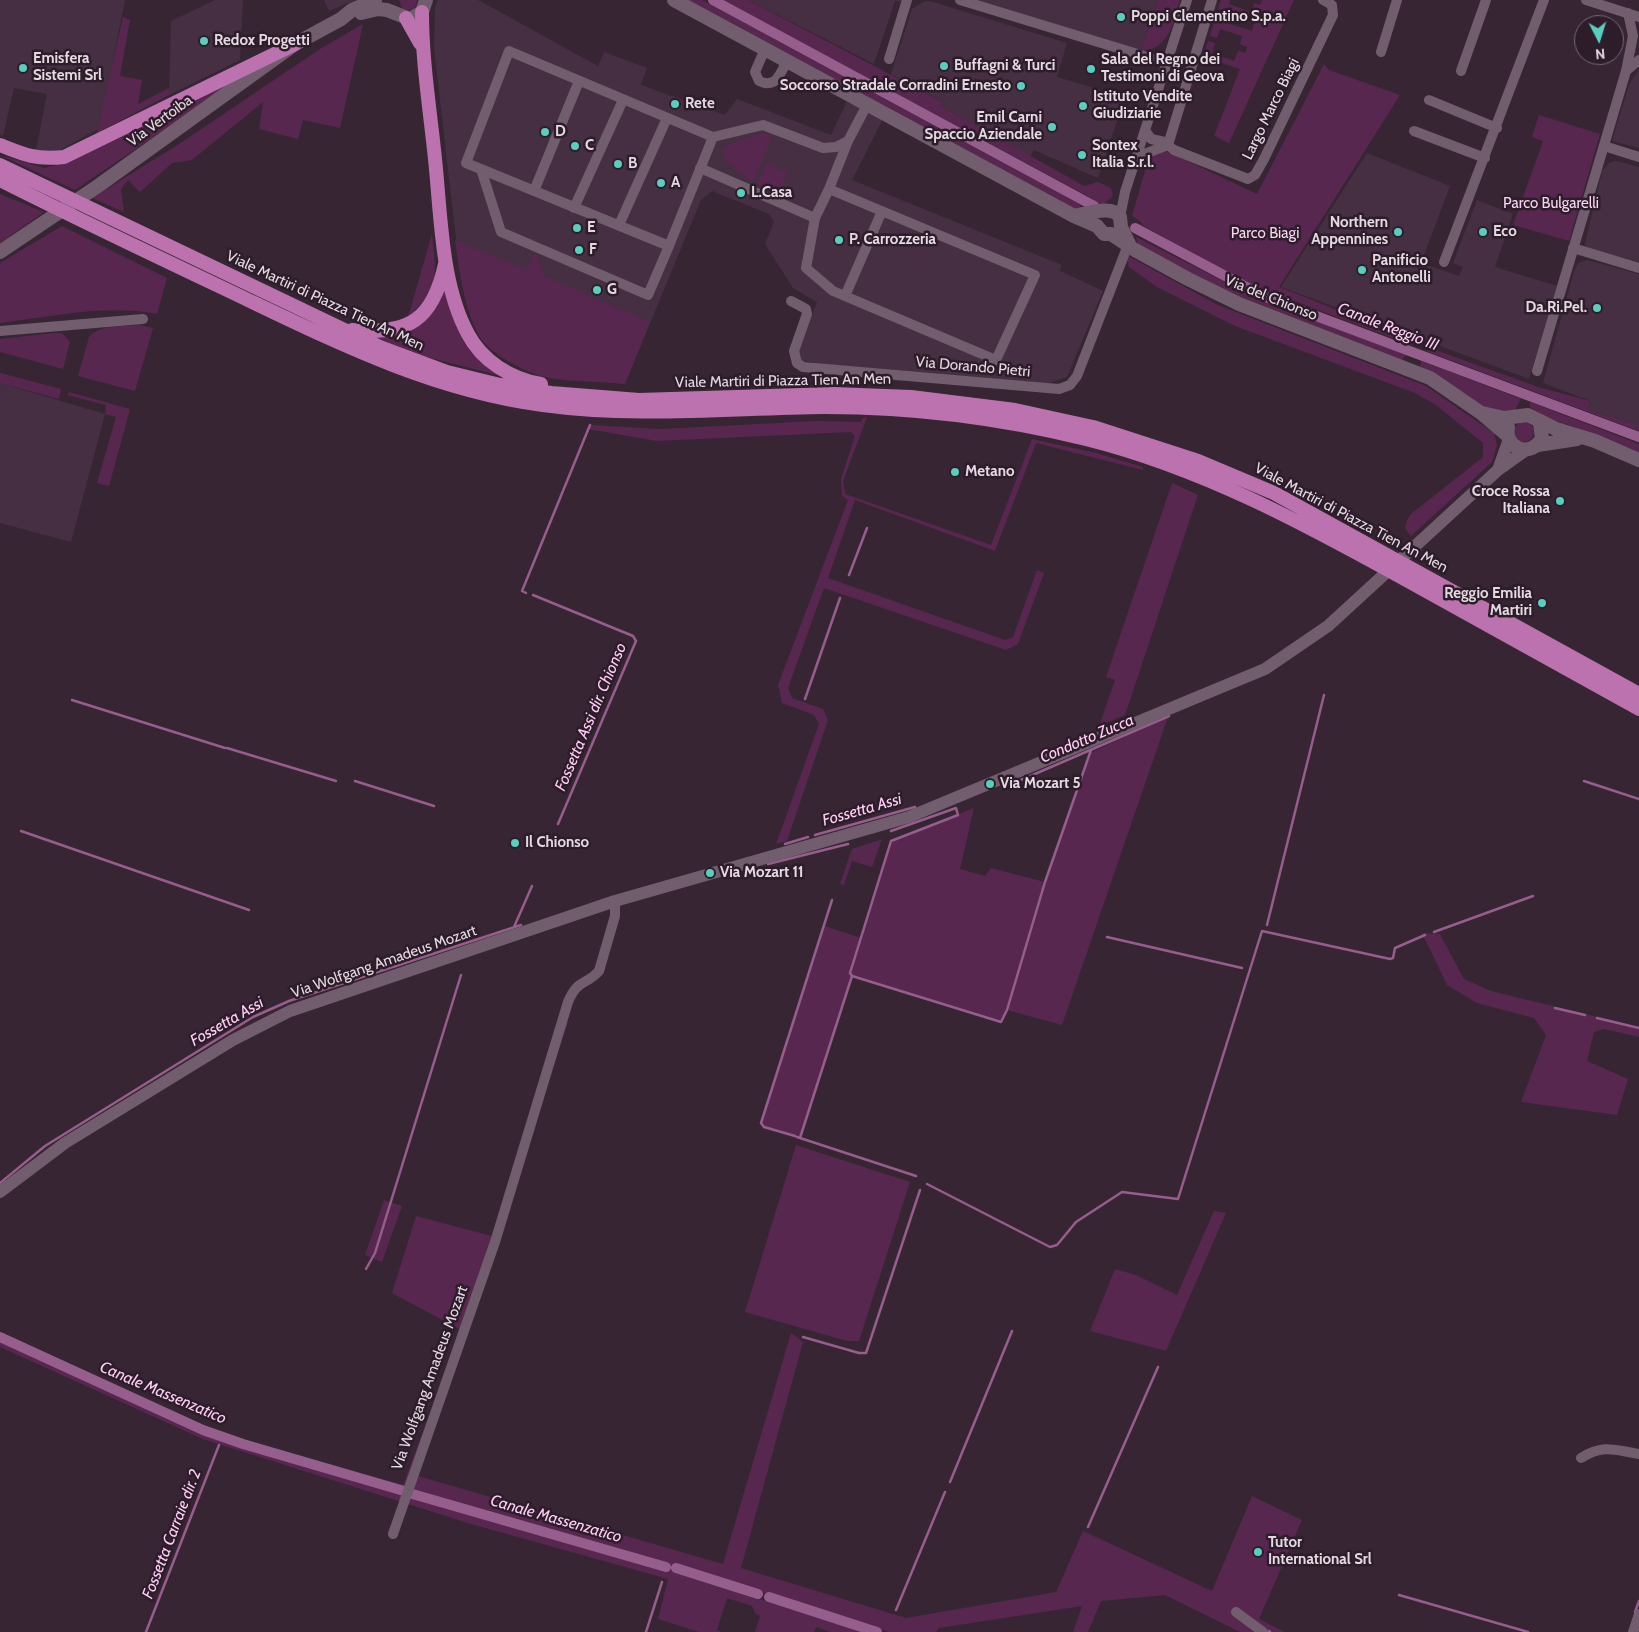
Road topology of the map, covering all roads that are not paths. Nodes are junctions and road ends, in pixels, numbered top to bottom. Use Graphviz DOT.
graph roads {
  1 [pos="375,0"];
  2 [pos="674,0"];
  3 [pos="907,0"];
  4 [pos="960,0"];
  5 [pos="1187,0"];
  6 [pos="1212,0"];
  7 [pos="1323,0"];
  8 [pos="1397,0"];
  9 [pos="1486,0"];
  10 [pos="1544,0"];
  11 [pos="1586,0"];
  12 [pos="425,3"];
  13 [pos="398,10"];
  14 [pos="1628,13"];
  15 [pos="1639,17"];
  16 [pos="341,19"];
  17 [pos="1636,33"];
  18 [pos="295,44"];
  19 [pos="765,49"];
  20 [pos="423,50"];
  21 [pos="1381,52"];
  22 [pos="889,59"];
  23 [pos="1639,60"];
  24 [pos="787,61"];
  25 [pos="1166,63"];
  26 [pos="1461,70"];
  27 [pos="1626,71"];
  28 [pos="579,81"];
  29 [pos="622,100"];
  30 [pos="1430,100"];
  31 [pos="868,104"];
  32 [pos="667,118"];
  33 [pos="1497,128"];
  34 [pos="1145,130"];
  35 [pos="1414,130"];
  36 [pos="713,137"];
  37 [pos="848,142"];
  38 [pos="0,145"];
  39 [pos="1168,145"];
  40 [pos="1604,146"];
  41 [pos="1639,157"];
  42 [pos="1485,158"];
  43 [pos="0,165"];
  44 [pos="1133,166"];
  45 [pos="700,168"];
  46 [pos="481,169"];
  47 [pos="0,180"];
  48 [pos="829,189"];
  49 [pos="534,191"];
  50 [pos="574,208"];
  51 [pos="882,211"];
  52 [pos="1074,216"];
  53 [pos="815,218"];
  54 [pos="1113,220"];
  55 [pos="619,225"];
  56 [pos="668,246"];
  57 [pos="1129,246"];
  58 [pos="1573,248"];
  59 [pos="4,249"];
  60 [pos="446,261"];
  61 [pos="1444,262"];
  62 [pos="1639,268"];
  63 [pos="846,296"];
  64 [pos="791,302"];
  65 [pos="143,319"];
  66 [pos="342,329"];
  67 [pos="0,331"];
  68 [pos="1537,371"];
  69 [pos="615,398"];
  70 [pos="1481,413"];
  71 [pos="1518,416"];
  72 [pos="1540,423"];
  73 [pos="1508,438"];
  74 [pos="1585,438"];
  75 [pos="1532,447"];
  76 [pos="1639,460"];
  77 [pos="1498,470"];
  78 [pos="1639,694"];
  79 [pos="1639,709"];
  80 [pos="615,901"];
  81 [pos="0,1192"];
  82 [pos="1639,1454"];
  83 [pos="1581,1458"];
  84 [pos="393,1534"];
  85 [pos="1236,1612"];
  86 [pos="1639,1614"];
  87 [pos="1263,1632"];
  88 [pos="1633,1632"];
  1 -- 16 [label="main road, Via Vertoiba"];
  2 -- 19 [label="main road"];
  3 -- 22 [label="street"];
  4 -- 25 [label="street"];
  5 -- 25 [label="street"];
  6 -- 39 [label="street"];
  7 -- 39 [label="street, Largo Marco Biagi"];
  8 -- 21 [label="street"];
  9 -- 26 [label="street"];
  10 -- 33 [label="street"];
  11 -- 14 [label="street"];
  12 -- 13 [label="main road, Via Vertoiba"];
  12 -- 20 [label="highway"];
  13 -- 16 [label="main road, Via Vertoiba"];
  13 -- 20 [label="highway"];
  14 -- 15 [label="street"];
  14 -- 17 [label="street"];
  16 -- 18 [label="main road, Via Vertoiba"];
  17 -- 27 [label="street"];
  18 -- 38 [label="highway"];
  18 -- 59 [label="main road, Via Vertoiba"];
  19 -- 24 [label="main road"];
  19 -- 24 [label="street"];
  20 -- 60 [label="highway"];
  23 -- 27 [label="street"];
  24 -- 31 [label="main road"];
  25 -- 34 [label="street"];
  27 -- 40 [label="street"];
  28 -- 29 [label="street"];
  28 -- 46 [label="street"];
  28 -- 49 [label="street"];
  29 -- 32 [label="street"];
  29 -- 50 [label="street"];
  30 -- 33 [label="street"];
  31 -- 37 [label="street"];
  31 -- 52 [label="main road"];
  32 -- 36 [label="street"];
  32 -- 55 [label="street"];
  33 -- 42 [label="street"];
  34 -- 39 [label="street, Largo Marco Biagi"];
  34 -- 44 [label="street"];
  35 -- 42 [label="street"];
  36 -- 37 [label="street"];
  36 -- 45 [label="street"];
  37 -- 48 [label="street"];
  39 -- 44 [label="street"];
  40 -- 41 [label="street"];
  40 -- 58 [label="street"];
  42 -- 61 [label="street"];
  43 -- 66 [label="highway, Viale Martiri di Piazza Tien An Men"];
  44 -- 54 [label="street"];
  45 -- 53 [label="street"];
  45 -- 56 [label="street"];
  46 -- 49 [label="street"];
  46 -- 56 [label="street"];
  47 -- 79 [label="highway, Viale Martiri di Piazza Tien An Men"];
  48 -- 51 [label="street"];
  48 -- 53 [label="street"];
  49 -- 50 [label="street"];
  50 -- 55 [label="street"];
  51 -- 63 [label="street"];
  51 -- 63 [label="street"];
  52 -- 54 [label="main road"];
  52 -- 54 [label="main road"];
  53 -- 63 [label="street"];
  54 -- 57 [label="main road"];
  55 -- 56 [label="street"];
  57 -- 64 [label="street, Via Dorando Pietri"];
  57 -- 70 [label="main road, Via del Chionso"];
  58 -- 62 [label="street"];
  58 -- 68 [label="street"];
  60 -- 66 [label="highway"];
  60 -- 69 [label="highway"];
  65 -- 67 [label="street"];
  66 -- 69 [label="highway, Viale Martiri di Piazza Tien An Men"];
  69 -- 78 [label="highway, Viale Martiri di Piazza Tien An Men"];
  70 -- 71 [label="main road, Via del Chionso"];
  70 -- 73 [label="main road, Via del Chionso"];
  71 -- 72 [label="main road, Via del Chionso"];
  71 -- 73 [label="main road"];
  72 -- 74 [label="main road, Via del Chionso"];
  72 -- 75 [label="main road"];
  73 -- 75 [label="main road, Via del Chionso"];
  73 -- 77 [label="street, Via Wolfgang Amadeus Mozart"];
  74 -- 75 [label="main road, Via del Chionso"];
  74 -- 76 [label="main road, Via del Chionso"];
  75 -- 77 [label="street, Via Wolfgang Amadeus Mozart"];
  77 -- 80 [label="street, Via Wolfgang Amadeus Mozart"];
  80 -- 81 [label="street, Via Wolfgang Amadeus Mozart"];
  80 -- 84 [label="street, Via Wolfgang Amadeus Mozart"];
  82 -- 83 [label="street"];
  85 -- 87 [label="street"];
  86 -- 88 [label="street"];
}
